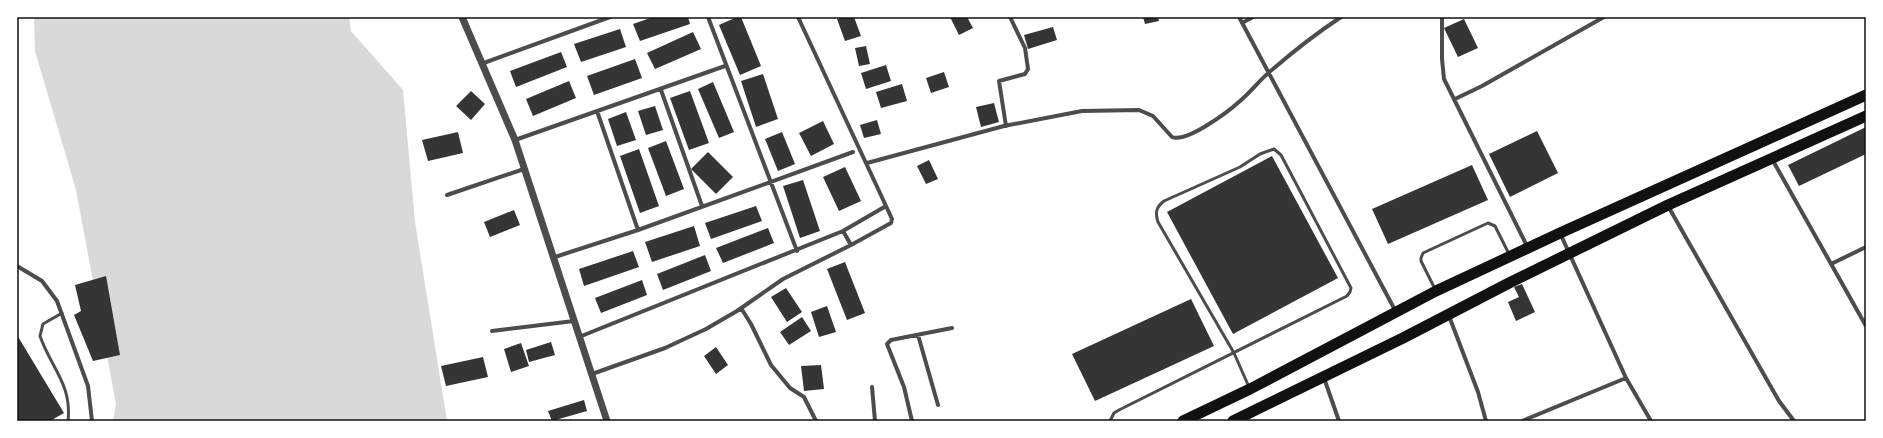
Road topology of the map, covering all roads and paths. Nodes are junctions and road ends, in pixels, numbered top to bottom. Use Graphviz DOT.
graph roads {
  1 [pos="462,17"];
  2 [pos="610,17"];
  3 [pos="708,17"];
  4 [pos="798,17"];
  5 [pos="1010,17"];
  6 [pos="1239,17"];
  7 [pos="1253,17"];
  8 [pos="1341,17"];
  9 [pos="1442,17"];
  10 [pos="1604,17"];
  11 [pos="1597,19"];
  12 [pos="1242,23"];
  13 [pos="481,64"];
  14 [pos="726,66"];
  15 [pos="1268,72"];
  16 [pos="661,90"];
  17 [pos="1866,95"];
  18 [pos="1455,99"];
  19 [pos="597,111"];
  20 [pos="1866,116"];
  21 [pos="1006,126"];
  22 [pos="515,140"];
  23 [pos="853,152"];
  24 [pos="1771,159"];
  25 [pos="867,163"];
  26 [pos="524,169"];
  27 [pos="770,182"];
  28 [pos="447,194"];
  29 [pos="1668,205"];
  30 [pos="702,206"];
  31 [pos="886,206"];
  32 [pos="638,230"];
  33 [pos="843,231"];
  34 [pos="1560,233"];
  35 [pos="852,245"];
  36 [pos="1866,247"];
  37 [pos="1528,248"];
  38 [pos="797,251"];
  39 [pos="1570,253"];
  40 [pos="1510,256"];
  41 [pos="554,257"];
  42 [pos="1831,264"];
  43 [pos="17,266"];
  44 [pos="1436,291"];
  45 [pos="741,308"];
  46 [pos="62,313"];
  47 [pos="1396,313"];
  48 [pos="1449,314"];
  49 [pos="574,321"];
  50 [pos="1866,326"];
  51 [pos="952,328"];
  52 [pos="492,331"];
  53 [pos="918,335"];
  54 [pos="580,337"];
  55 [pos="1234,353"];
  56 [pos="592,374"];
  57 [pos="1323,377"];
  58 [pos="1626,378"];
  59 [pos="872,387"];
  60 [pos="1250,389"];
  61 [pos="938,405"];
  62 [pos="68,421"];
  63 [pos="92,421"];
  64 [pos="607,421"];
  65 [pos="816,421"];
  66 [pos="874,421"];
  67 [pos="912,421"];
  68 [pos="1110,421"];
  69 [pos="1183,421"];
  70 [pos="1233,421"];
  71 [pos="1339,421"];
  72 [pos="1486,421"];
  73 [pos="1522,421"];
  74 [pos="1651,421"];
  75 [pos="1794,421"];
  1 -- 13 [label="street"];
  2 -- 13 [label="street"];
  3 -- 14 [label="street"];
  4 -- 25 [label="street"];
  5 -- 21 [label="street"];
  6 -- 12 [label="street"];
  7 -- 12 [label="street"];
  8 -- 15 [label="street"];
  9 -- 18 [label="street"];
  10 -- 11 [label="street"];
  11 -- 18 [label="street"];
  12 -- 15 [label="street"];
  13 -- 22 [label="street"];
  14 -- 16 [label="street"];
  14 -- 27 [label="street"];
  15 -- 21 [label="street"];
  15 -- 47 [label="street"];
  16 -- 19 [label="street"];
  16 -- 30 [label="street"];
  17 -- 34 [label="highway"];
  18 -- 37 [label="street"];
  19 -- 22 [label="street"];
  19 -- 32 [label="street"];
  20 -- 24 [label="highway"];
  21 -- 25 [label="street"];
  22 -- 26 [label="street"];
  23 -- 27 [label="street"];
  24 -- 29 [label="highway"];
  24 -- 42 [label="street"];
  25 -- 31 [label="street"];
  26 -- 28 [label="street"];
  26 -- 41 [label="street"];
  27 -- 30 [label="street"];
  27 -- 38 [label="street"];
  29 -- 39 [label="highway"];
  29 -- 75 [label="street"];
  30 -- 32 [label="street"];
  31 -- 33 [label="street"];
  31 -- 35 [label="street"];
  32 -- 41 [label="street"];
  33 -- 35 [label="street"];
  33 -- 38 [label="street"];
  34 -- 37 [label="highway"];
  34 -- 39 [label="street"];
  35 -- 45 [label="street"];
  36 -- 42 [label="street"];
  37 -- 40 [label="highway"];
  38 -- 54 [label="street"];
  39 -- 48 [label="highway"];
  39 -- 58 [label="street"];
  40 -- 44 [label="highway"];
  40 -- 44 [label="lane"];
  41 -- 49 [label="street"];
  42 -- 50 [label="street"];
  43 -- 46 [label="street"];
  44 -- 47 [label="highway"];
  45 -- 56 [label="street"];
  45 -- 65 [label="street"];
  46 -- 62 [label="lane"];
  46 -- 63 [label="street"];
  47 -- 60 [label="highway"];
  48 -- 57 [label="highway"];
  48 -- 72 [label="street"];
  49 -- 52 [label="street"];
  49 -- 54 [label="street"];
  51 -- 53 [label="street"];
  53 -- 61 [label="street"];
  53 -- 67 [label="street"];
  54 -- 56 [label="street"];
  55 -- 55 [label="lane"];
  55 -- 60 [label="lane"];
  55 -- 68 [label="lane"];
  56 -- 64 [label="street"];
  57 -- 70 [label="highway"];
  57 -- 71 [label="street"];
  58 -- 73 [label="street"];
  58 -- 74 [label="street"];
  59 -- 66 [label="street"];
  60 -- 69 [label="highway"];
}
